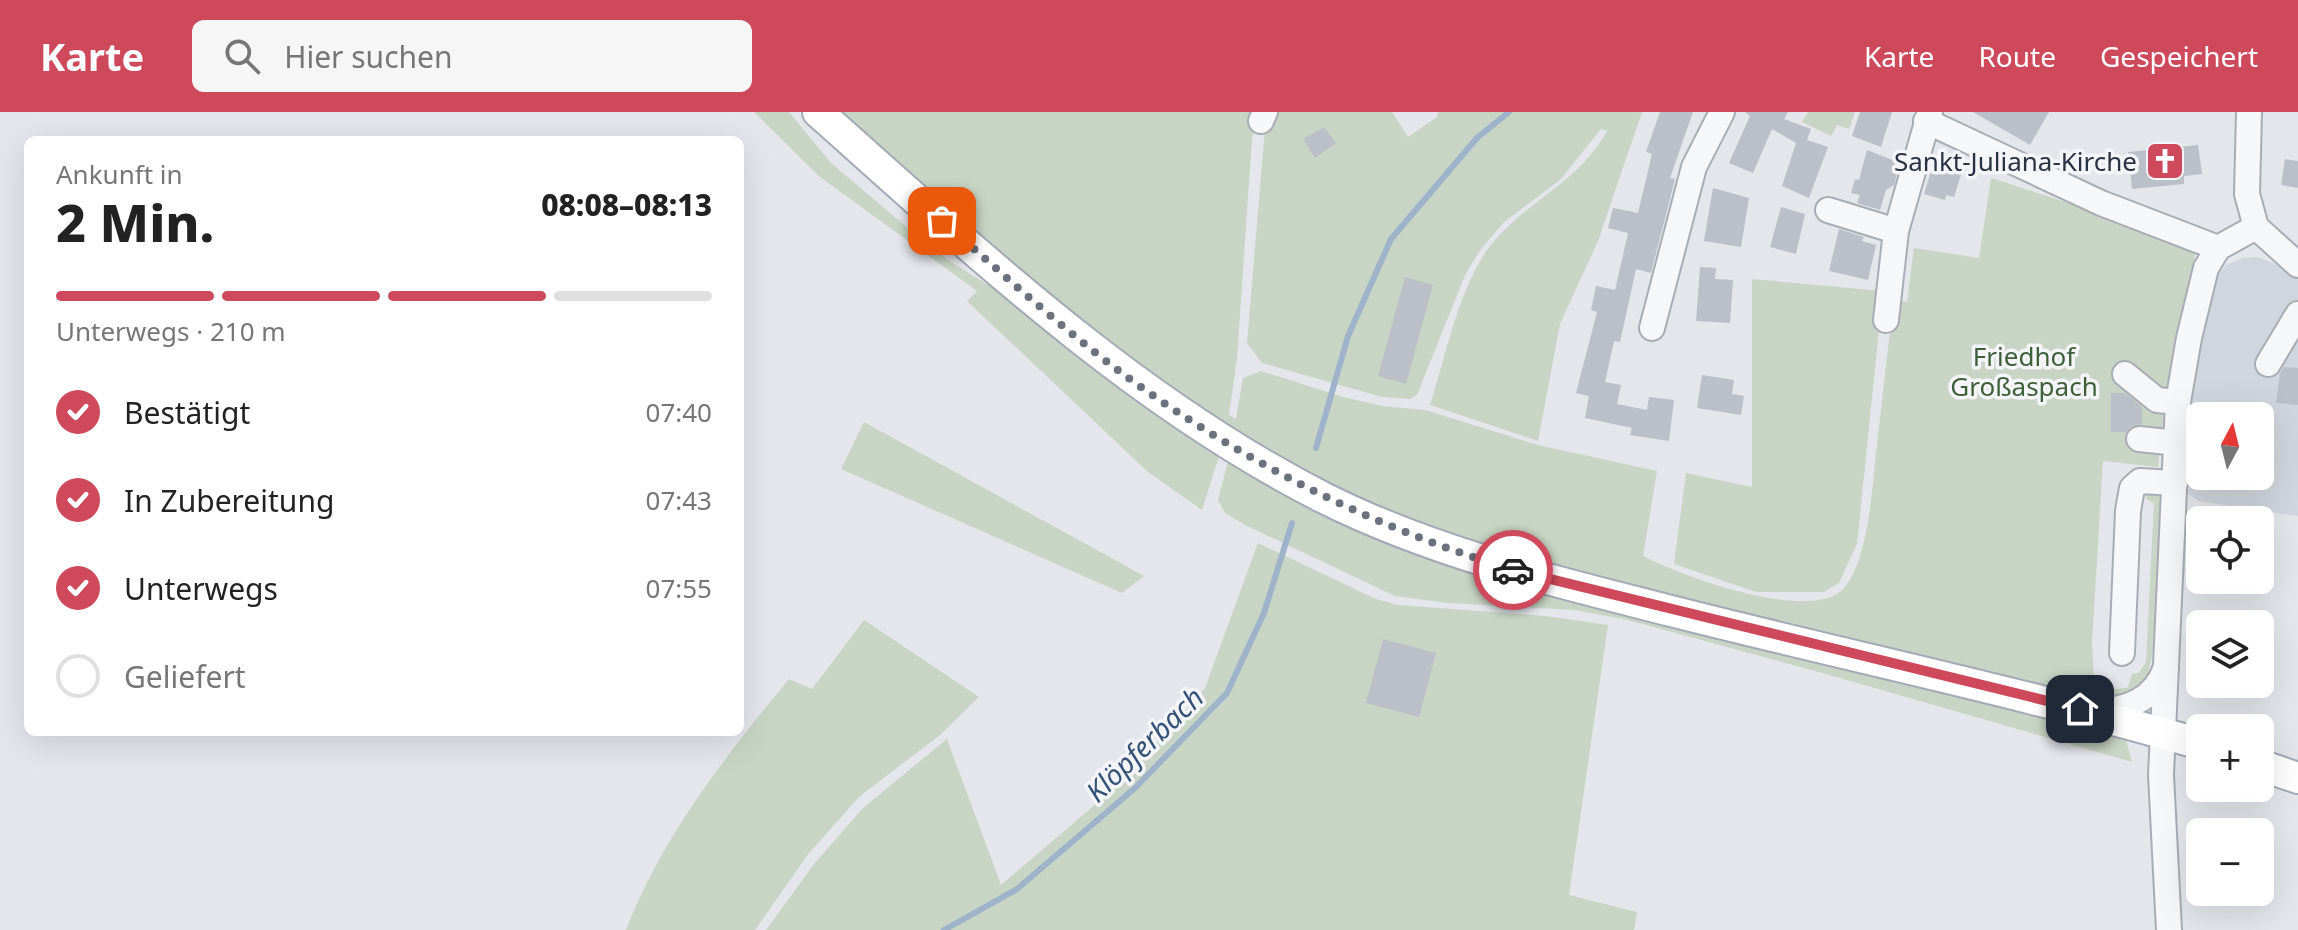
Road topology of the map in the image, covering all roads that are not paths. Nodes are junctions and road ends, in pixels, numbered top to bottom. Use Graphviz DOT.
graph roads {
  1 [pos="818,112"];
  2 [pos="1722,112"];
  3 [pos="2249,112"];
  4 [pos="1928,117"];
  5 [pos="1828,210"];
  6 [pos="2256,227"];
  7 [pos="1896,231"];
  8 [pos="2218,248"];
  9 [pos="2298,265"];
  10 [pos="2298,314"];
  11 [pos="1886,320"];
  12 [pos="1652,328"];
  13 [pos="2268,364"];
  14 [pos="2125,374"];
  15 [pos="2178,402"];
  16 [pos="2139,439"];
  17 [pos="2178,443"];
  18 [pos="2175,483"];
  19 [pos="2122,653"];
  20 [pos="2167,660"];
  21 [pos="2080,709"];
  22 [pos="2164,733"];
  23 [pos="2186,740"];
  24 [pos="2274,770"];
  25 [pos="2298,778"];
  26 [pos="2169,930"];
  1 -- 21 [label="main road"];
  2 -- 12 [label="street"];
  3 -- 6 [label="street"];
  4 -- 7 [label="street"];
  4 -- 8 [label="street"];
  5 -- 7 [label="street"];
  6 -- 8 [label="street"];
  6 -- 9 [label="street"];
  7 -- 11 [label="street"];
  8 -- 15 [label="street"];
  10 -- 13 [label="street"];
  14 -- 15 [label="street"];
  15 -- 17 [label="street"];
  16 -- 17 [label="street"];
  17 -- 18 [label="street"];
  18 -- 19 [label="street"];
  18 -- 20 [label="street"];
  20 -- 21 [label="street"];
  20 -- 22 [label="street"];
  21 -- 22 [label="main road"];
  22 -- 23 [label="main road"];
  22 -- 26 [label="street"];
  24 -- 25 [label="main road"];
}
